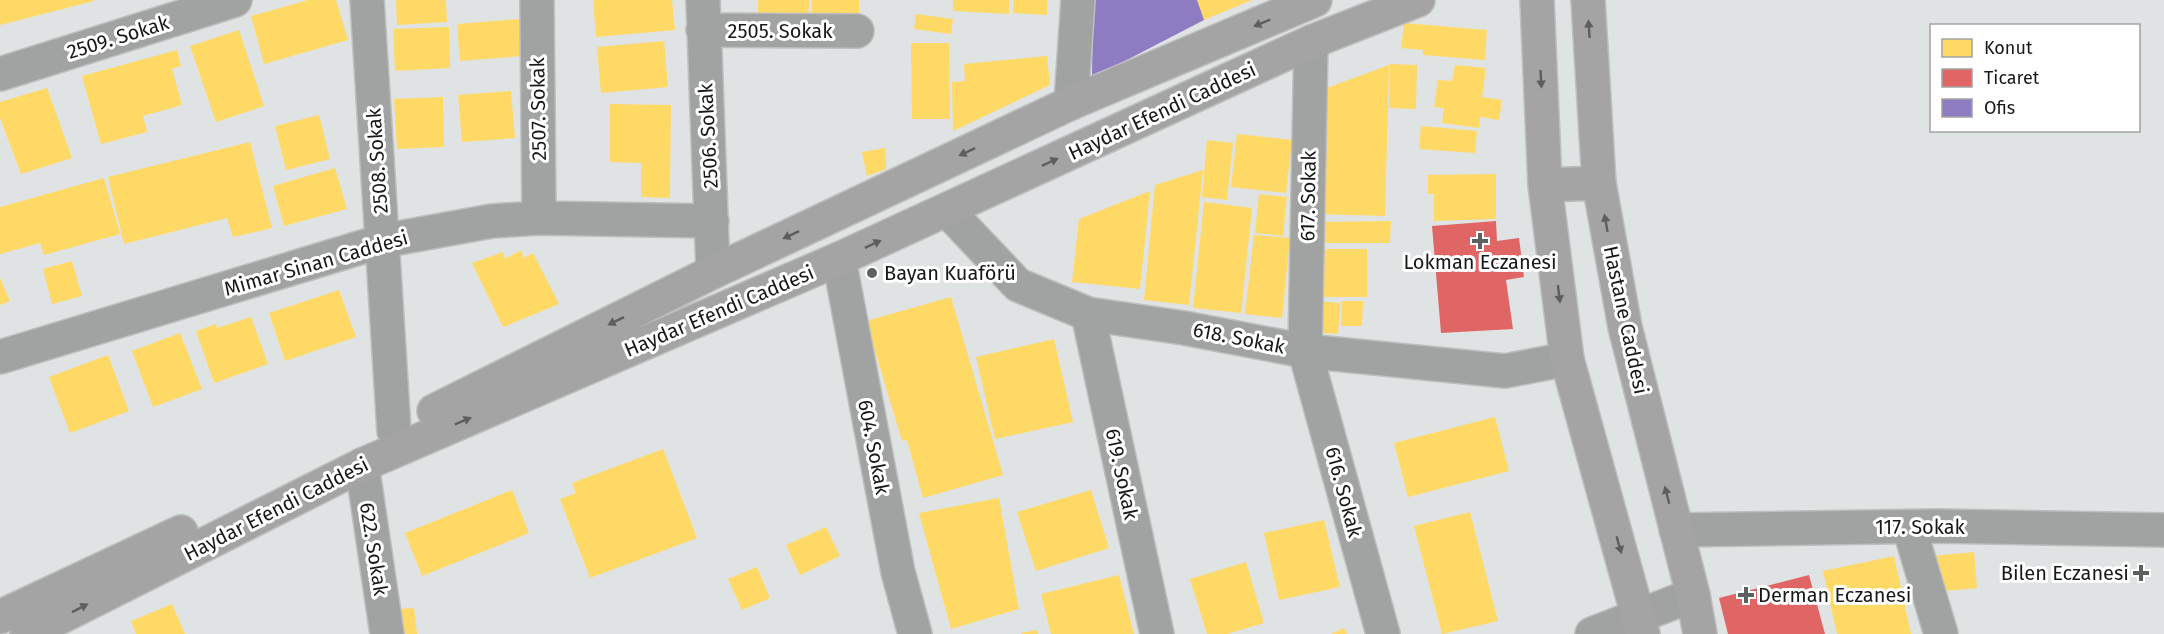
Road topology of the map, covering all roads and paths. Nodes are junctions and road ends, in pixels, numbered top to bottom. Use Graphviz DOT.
graph roads {
  1 [pos="235,0"];
  2 [pos="367,0"];
  3 [pos="537,0"];
  4 [pos="1078,0"];
  5 [pos="1418,0"];
  6 [pos="1537,0"];
  7 [pos="1588,0"];
  8 [pos="1302,3"];
  9 [pos="703,15"];
  10 [pos="857,31"];
  11 [pos="1311,42"];
  12 [pos="0,74"];
  13 [pos="1071,103"];
  14 [pos="1599,183"];
  15 [pos="1545,185"];
  16 [pos="947,210"];
  17 [pos="539,218"];
  18 [pos="712,221"];
  19 [pos="382,241"];
  20 [pos="838,259"];
  21 [pos="714,272"];
  22 [pos="1088,314"];
  23 [pos="1305,351"];
  24 [pos="0,357"];
  25 [pos="1567,359"];
  26 [pos="394,431"];
  27 [pos="362,465"];
  28 [pos="1910,527"];
  29 [pos="2164,530"];
  30 [pos="1676,531"];
  31 [pos="1693,595"];
  32 [pos="0,617"];
  33 [pos="1641,625"];
  34 [pos="27,634"];
  35 [pos="387,634"];
  36 [pos="915,634"];
  37 [pos="1157,634"];
  38 [pos="1383,634"];
  39 [pos="1592,634"];
  40 [pos="1701,634"];
  41 [pos="1941,634"];
  1 -- 12 [label="street, 2509. Sokak"];
  2 -- 19 [label="street, 2508. Sokak"];
  3 -- 17 [label="street, 2507. Sokak"];
  4 -- 13 [label="street"];
  5 -- 11 [label="main road, Haydar Efendi Caddesi"];
  6 -- 15 [label="main road, one-way"];
  14 -- 7 [label="main road, Hastane Caddesi, one-way"];
  8 -- 13 [label="main road, Haydar Efendi Caddesi, one-way"];
  9 -- 10 [label="street, 2505. Sokak"];
  9 -- 18 [label="street, 2506. Sokak"];
  16 -- 11 [label="main road, Haydar Efendi Caddesi, one-way"];
  11 -- 23 [label="street, 617. Sokak"];
  13 -- 21 [label="main road, Haydar Efendi Caddesi, one-way"];
  14 -- 15 [label="main road"];
  30 -- 14 [label="main road, Hastane Caddesi, one-way"];
  15 -- 25 [label="main road, one-way"];
  20 -- 16 [label="main road, Haydar Efendi Caddesi, one-way"];
  16 -- 22 [label="street, 618. Sokak"];
  17 -- 18 [label="street, Mimar Sinan Caddesi"];
  17 -- 19 [label="street, Mimar Sinan Caddesi"];
  18 -- 21 [label="street, 2506. Sokak"];
  19 -- 24 [label="street, Mimar Sinan Caddesi"];
  19 -- 26 [label="street, 2508. Sokak"];
  27 -- 20 [label="main road, Haydar Efendi Caddesi, one-way"];
  20 -- 36 [label="street, 604. Sokak"];
  21 -- 26 [label="main road, Haydar Efendi Caddesi, one-way"];
  22 -- 23 [label="street, 618. Sokak"];
  22 -- 37 [label="street, 619. Sokak"];
  23 -- 25 [label="street, 618. Sokak"];
  23 -- 38 [label="street, 616. Sokak"];
  25 -- 33 [label="main road, one-way"];
  26 -- 32 [label="main road, Haydar Efendi Caddesi"];
  34 -- 27 [label="main road, Haydar Efendi Caddesi, one-way"];
  27 -- 35 [label="street, 622. Sokak"];
  28 -- 29 [label="street, 117. Sokak"];
  28 -- 30 [label="street, 117. Sokak"];
  28 -- 41 [label="street"];
  30 -- 31 [label="main road, Hastane Caddesi"];
  31 -- 33 [label="street"];
  31 -- 40 [label="main road, Hastane Caddesi"];
  33 -- 39 [label="street"];
}
